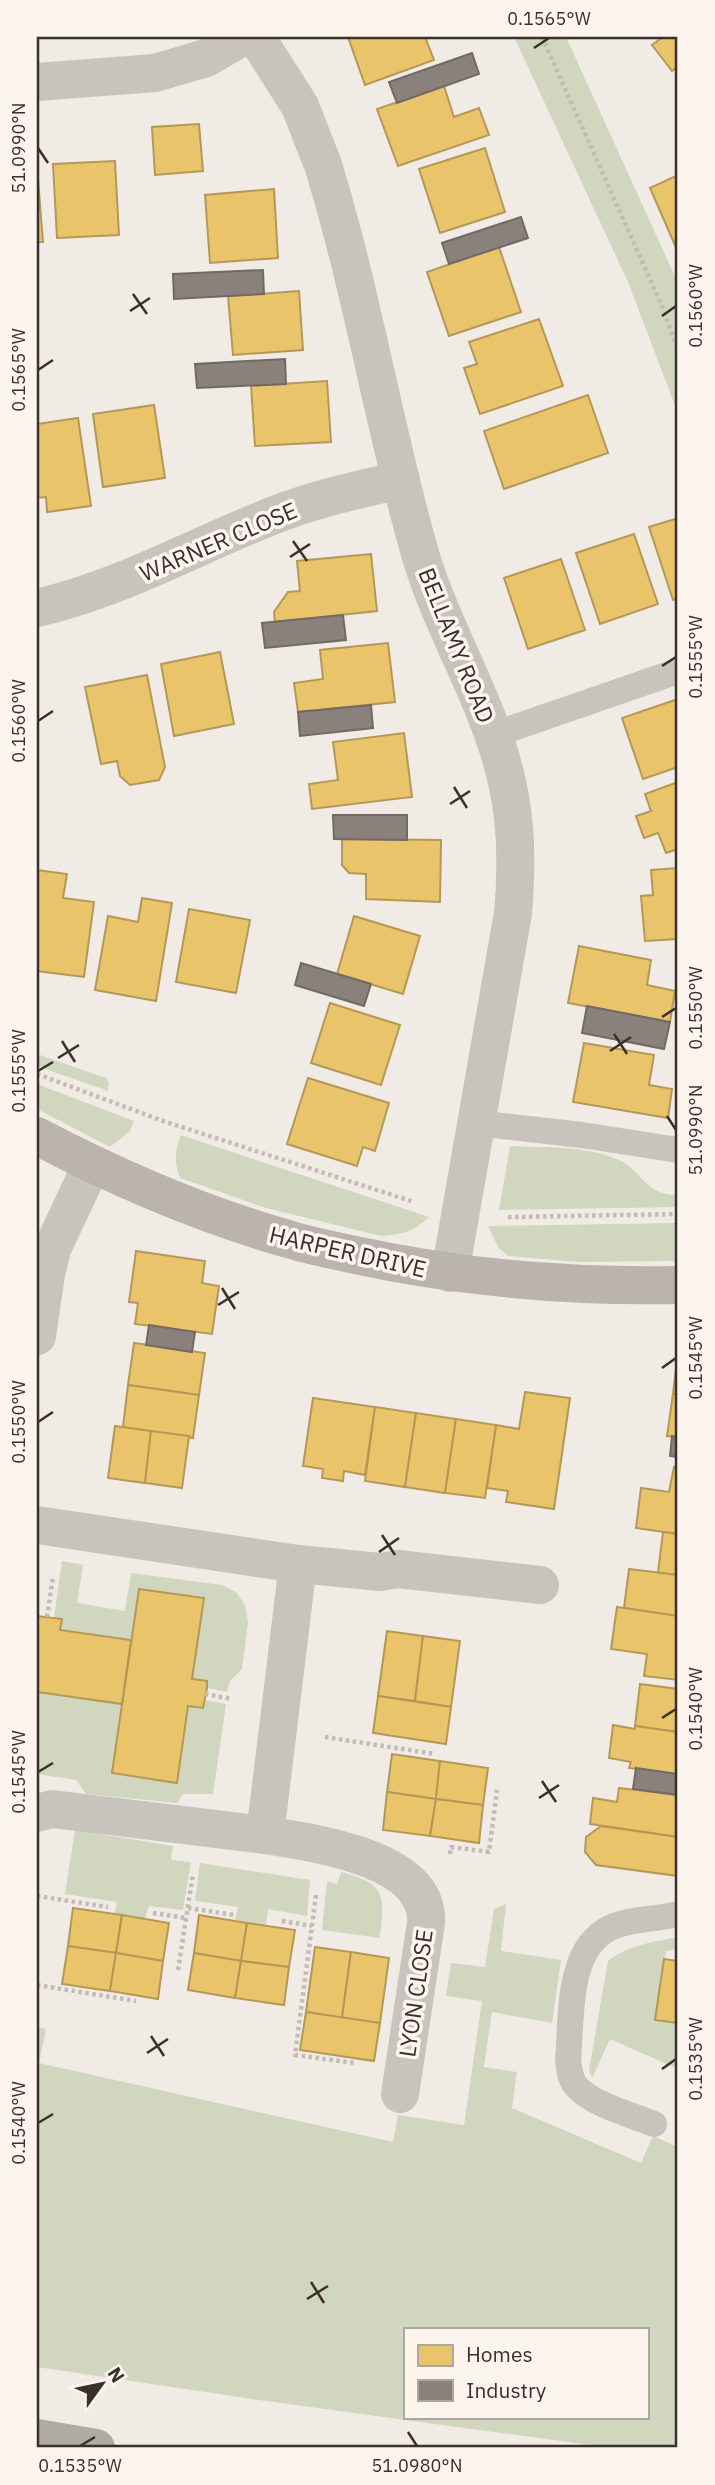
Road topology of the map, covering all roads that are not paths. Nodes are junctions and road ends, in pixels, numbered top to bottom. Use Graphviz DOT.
graph roads {
  1 [pos="243,37"];
  2 [pos="256,37"];
  3 [pos="37,82"];
  4 [pos="401,480"];
  5 [pos="37,608"];
  6 [pos="678,671"];
  7 [pos="493,735"];
  8 [pos="475,1123"];
  9 [pos="37,1136"];
  10 [pos="678,1150"];
  11 [pos="92,1164"];
  12 [pos="450,1273"];
  13 [pos="678,1285"];
  14 [pos="37,1336"];
  15 [pos="37,1525"];
  16 [pos="298,1564"];
  17 [pos="540,1585"];
  18 [pos="37,1813"];
  19 [pos="265,1835"];
  20 [pos="678,1914"];
  21 [pos="402,2082"];
  22 [pos="653,2124"];
  23 [pos="37,2438"];
  24 [pos="96,2448"];
  1 -- 3 [label="street"];
  2 -- 4 [label="street, BELLAMY ROAD"];
  4 -- 5 [label="street, WARNER CLOSE"];
  4 -- 7 [label="street, BELLAMY ROAD"];
  6 -- 7 [label="lane"];
  7 -- 8 [label="street, BELLAMY ROAD"];
  8 -- 10 [label="lane"];
  8 -- 12 [label="street, BELLAMY ROAD"];
  9 -- 11 [label="street, HARPER DRIVE"];
  11 -- 12 [label="street, HARPER DRIVE"];
  11 -- 14 [label="street"];
  12 -- 13 [label="street, HARPER DRIVE"];
  15 -- 16 [label="street"];
  16 -- 17 [label="street"];
  16 -- 19 [label="street"];
  18 -- 19 [label="street, LYON CLOSE"];
  19 -- 21 [label="street, LYON CLOSE"];
  20 -- 22 [label="lane"];
  23 -- 24 [label="highway"];
}
